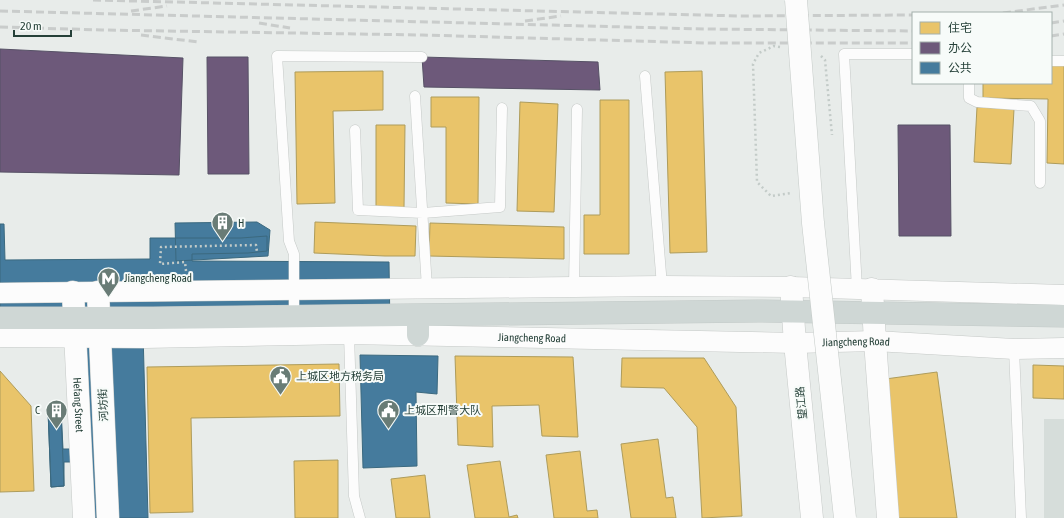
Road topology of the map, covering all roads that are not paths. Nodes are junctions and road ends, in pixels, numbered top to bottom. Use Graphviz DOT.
graph roads {
  1 [pos="796,0"];
  2 [pos="912,54"];
  3 [pos="1052,54"];
  4 [pos="1064,54"];
  5 [pos="422,57"];
  6 [pos="1052,61"];
  7 [pos="1064,61"];
  8 [pos="645,76"];
  9 [pos="969,84"];
  10 [pos="415,96"];
  11 [pos="502,108"];
  12 [pos="577,109"];
  13 [pos="355,130"];
  14 [pos="1040,183"];
  15 [pos="423,212"];
  16 [pos="662,286"];
  17 [pos="574,287"];
  18 [pos="791,287"];
  19 [pos="427,288"];
  20 [pos="865,289"];
  21 [pos="294,290"];
  22 [pos="73,292"];
  23 [pos="98,292"];
  24 [pos="0,293"];
  25 [pos="1064,295"];
  26 [pos="792,311"];
  27 [pos="873,313"];
  28 [pos="1064,316"];
  29 [pos="294,317"];
  30 [pos="0,318"];
  31 [pos="418,325"];
  32 [pos="75,328"];
  33 [pos="100,328"];
  34 [pos="349,334"];
  35 [pos="0,337"];
  36 [pos="875,341"];
  37 [pos="795,343"];
  38 [pos="1064,348"];
  39 [pos="1014,349"];
  40 [pos="84,518"];
  41 [pos="108,518"];
  42 [pos="360,518"];
  43 [pos="812,518"];
  44 [pos="844,518"];
  45 [pos="888,518"];
  46 [pos="1021,518"];
  1 -- 44 [label="street, bridge"];
  2 -- 20 [label="lane"];
  3 -- 4 [label="lane"];
  5 -- 21 [label="lane"];
  6 -- 7 [label="lane"];
  8 -- 16 [label="lane"];
  9 -- 14 [label="lane"];
  10 -- 15 [label="lane"];
  11 -- 15 [label="lane"];
  12 -- 17 [label="lane"];
  13 -- 15 [label="lane"];
  15 -- 19 [label="lane"];
  16 -- 17 [label="street"];
  16 -- 18 [label="street"];
  17 -- 19 [label="street"];
  18 -- 20 [label="street"];
  18 -- 26 [label="street, 望江路"];
  19 -- 21 [label="street"];
  20 -- 25 [label="street"];
  20 -- 27 [label="street"];
  21 -- 23 [label="street"];
  21 -- 29 [label="lane"];
  22 -- 23 [label="street"];
  22 -- 24 [label="street"];
  22 -- 32 [label="street, Hefang Street"];
  23 -- 33 [label="street, 河坊街"];
  26 -- 27 [label="main road, Jiangcheng Road"];
  26 -- 31 [label="main road, Jiangcheng Road"];
  26 -- 37 [label="street, 望江路"];
  27 -- 28 [label="main road, Jiangcheng Road"];
  27 -- 36 [label="street"];
  29 -- 31 [label="main road, Jiangcheng Road"];
  29 -- 33 [label="main road, Jiangcheng Road"];
  30 -- 32 [label="main road, Jiangcheng Road"];
  31 -- 34 [label="street, Jiangcheng Road"];
  31 -- 37 [label="street, Jiangcheng Road"];
  32 -- 33 [label="main road, Jiangcheng Road"];
  32 -- 35 [label="street, Jiangcheng Road"];
  32 -- 40 [label="street, Hefang Street"];
  33 -- 34 [label="street, Jiangcheng Road"];
  33 -- 41 [label="street, 河坊街"];
  34 -- 42 [label="lane"];
  36 -- 37 [label="street, Jiangcheng Road"];
  36 -- 39 [label="street, Jiangcheng Road"];
  36 -- 45 [label="street"];
  37 -- 43 [label="street, 望江路"];
  38 -- 39 [label="street, Jiangcheng Road"];
  39 -- 46 [label="lane"];
}
